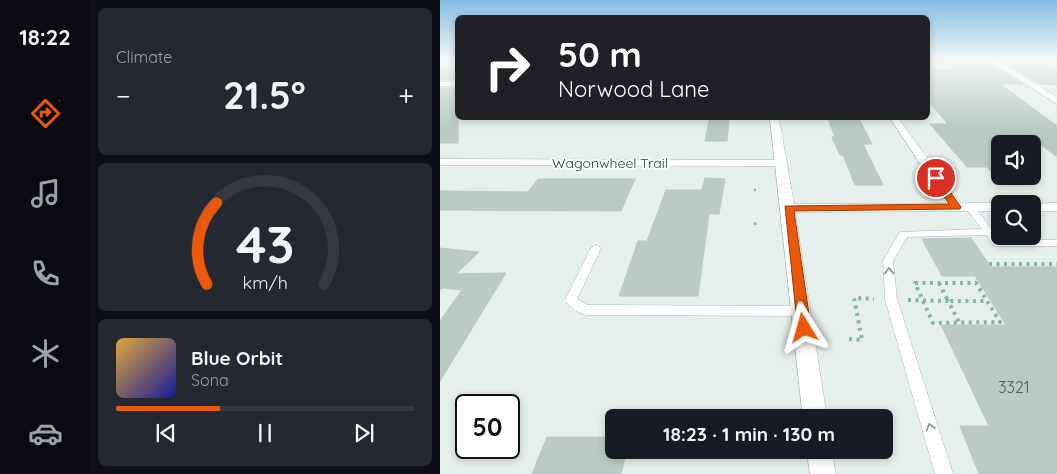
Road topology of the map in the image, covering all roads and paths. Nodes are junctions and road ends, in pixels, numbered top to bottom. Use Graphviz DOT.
graph roads {
  1 [pos="1025,81"];
  2 [pos="440,84"];
  3 [pos="455,84"];
  4 [pos="1057,101"];
  5 [pos="774,120"];
  6 [pos="896,120"];
  7 [pos="440,162"];
  8 [pos="780,163"];
  9 [pos="963,207"];
  10 [pos="991,207"];
  11 [pos="1041,207"];
  12 [pos="1057,207"];
  13 [pos="788,208"];
  14 [pos="988,232"];
  15 [pos="1057,243"];
  16 [pos="596,248"];
  17 [pos="989,264"];
  18 [pos="1057,264"];
  19 [pos="939,283"];
  20 [pos="923,301"];
  21 [pos="948,301"];
  22 [pos="987,301"];
  23 [pos="801,311"];
  24 [pos="959,322"];
  25 [pos="814,409"];
  26 [pos="820,459"];
  27 [pos="822,474"];
  28 [pos="944,474"];
  1 -- 4 [label="street"];
  2 -- 3 [label="street"];
  5 -- 8 [label="street"];
  6 -- 9 [label="street"];
  7 -- 8 [label="street, Wagonwheel Trail"];
  8 -- 13 [label="street"];
  9 -- 10 [label="street"];
  9 -- 13 [label="street"];
  9 -- 14 [label="lane"];
  11 -- 12 [label="street"];
  13 -- 23 [label="street"];
  14 -- 15 [label="lane"];
  28 -- 14 [label="lane, one-way"];
  16 -- 23 [label="lane"];
  17 -- 18 [label="path"];
  19 -- 20 [label="path"];
  19 -- 21 [label="path"];
  19 -- 22 [label="path"];
  20 -- 21 [label="path"];
  20 -- 24 [label="path"];
  21 -- 22 [label="path"];
  21 -- 24 [label="path"];
  22 -- 24 [label="path"];
  23 -- 25 [label="street"];
  26 -- 27 [label="street"];
}
